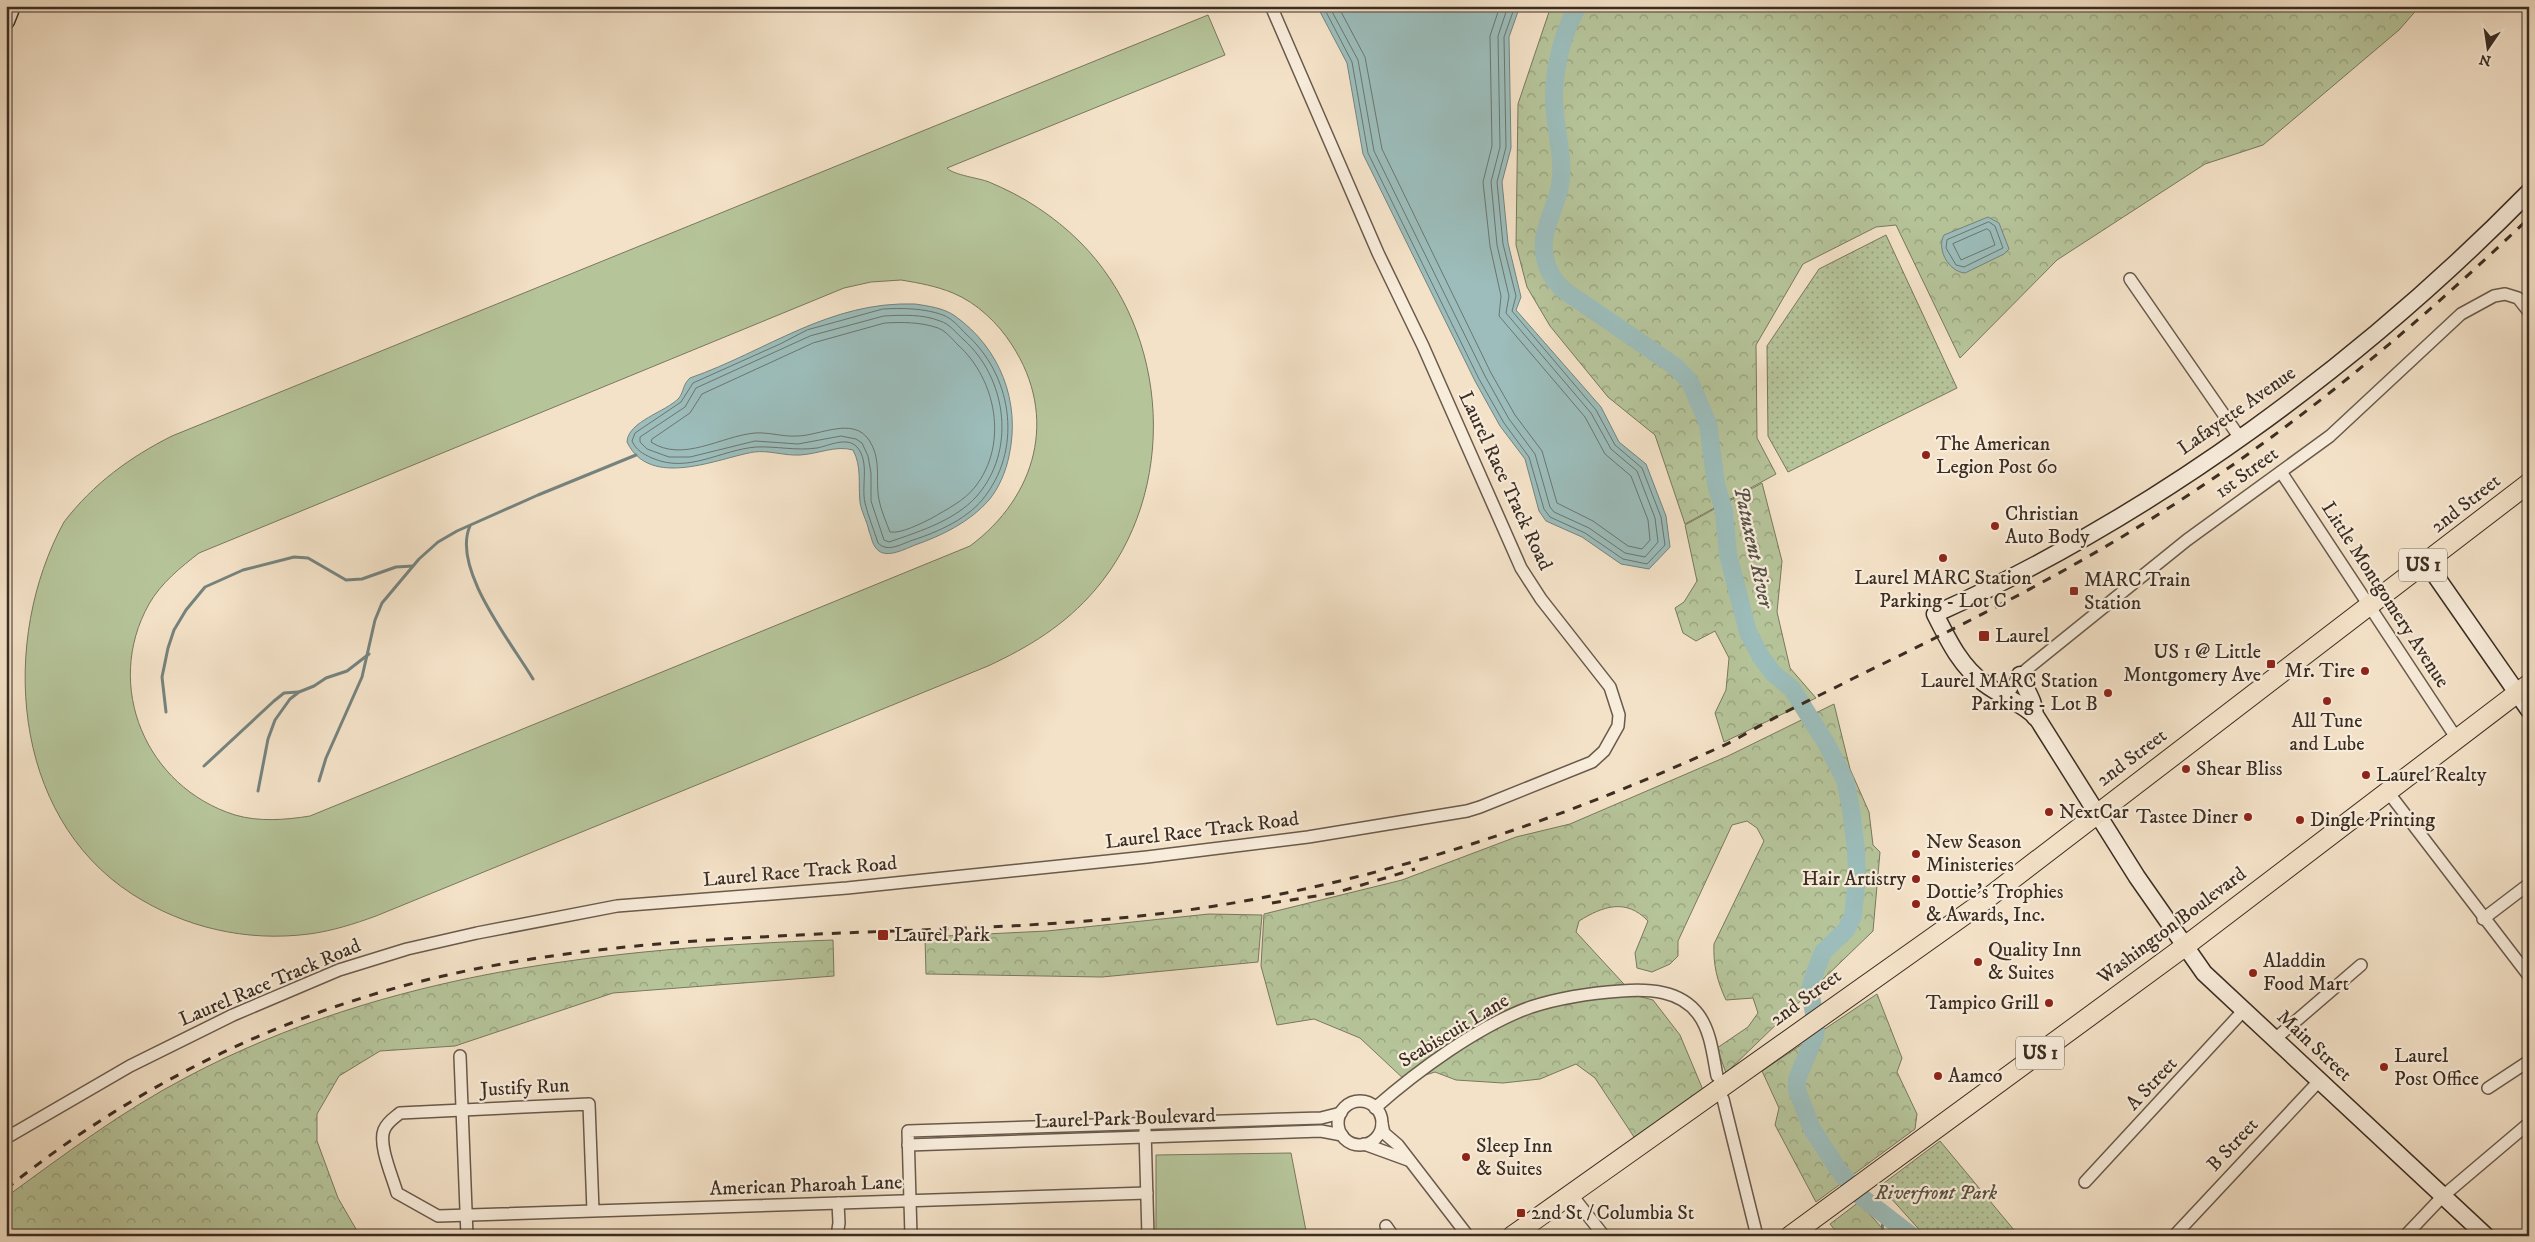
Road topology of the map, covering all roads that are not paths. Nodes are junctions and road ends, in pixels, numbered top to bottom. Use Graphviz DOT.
graph roads {
  1 [pos="12,6"];
  2 [pos="1271,6"];
  3 [pos="6,21"];
  4 [pos="2529,192"];
  5 [pos="2130,279"];
  6 [pos="2529,312"];
  7 [pos="2240,438"];
  8 [pos="2281,472"];
  9 [pos="2529,483"];
  10 [pos="2426,562"];
  11 [pos="2370,606"];
  12 [pos="1935,614"];
  13 [pos="2020,675"];
  14 [pos="2522,689"];
  15 [pos="2006,696"];
  16 [pos="2529,710"];
  17 [pos="2035,717"];
  18 [pos="2456,739"];
  19 [pos="2388,792"];
  20 [pos="2098,812"];
  21 [pos="2529,884"];
  22 [pos="2483,918"];
  23 [pos="2184,947"];
  24 [pos="2361,965"];
  25 [pos="2529,976"];
  26 [pos="2244,1010"];
  27 [pos="2275,1039"];
  28 [pos="460,1056"];
  29 [pos="2529,1061"];
  30 [pos="1717,1076"];
  31 [pos="2320,1080"];
  32 [pos="2488,1088"];
  33 [pos="1723,1099"];
  34 [pos="1375,1108"];
  35 [pos="462,1110"];
  36 [pos="1340,1113"];
  37 [pos="1144,1123"];
  38 [pos="1382,1124"];
  39 [pos="2528,1124"];
  40 [pos="1342,1135"];
  41 [pos="1145,1137"];
  42 [pos="6,1138"];
  43 [pos="1364,1144"];
  44 [pos="908,1145"];
  45 [pos="1408,1160"];
  46 [pos="2085,1182"];
  47 [pos="1147,1193"];
  48 [pos="1571,1194"];
  49 [pos="2443,1196"];
  50 [pos="909,1202"];
  51 [pos="838,1203"];
  52 [pos="593,1210"];
  53 [pos="467,1215"];
  54 [pos="468,1236"];
  55 [pos="837,1236"];
  56 [pos="911,1236"];
  57 [pos="1148,1236"];
  58 [pos="1468,1236"];
  59 [pos="1512,1236"];
  60 [pos="1604,1236"];
  61 [pos="1757,1236"];
  62 [pos="1790,1236"];
  63 [pos="2174,1236"];
  64 [pos="2405,1236"];
  65 [pos="2486,1236"];
  1 -- 3 [label="street"];
  2 -- 42 [label="street, Laurel Race Track Road"];
  4 -- 7 [label="street, Lafayette Avenue"];
  5 -- 7 [label="street"];
  6 -- 8 [label="street, 1st Street"];
  7 -- 12 [label="street, Lafayette Avenue"];
  8 -- 11 [label="street, Little Montgomery Avenue"];
  8 -- 13 [label="street, 1st Street"];
  9 -- 10 [label="main road, 2nd Street / US 1"];
  10 -- 11 [label="main road, 2nd Street / US 1"];
  10 -- 14 [label="street"];
  11 -- 18 [label="street, Little Montgomery Avenue"];
  11 -- 20 [label="main road, 2nd Street / US 1"];
  12 -- 15 [label="street, Main Street"];
  13 -- 15 [label="street, 1st Street"];
  13 -- 17 [label="street"];
  14 -- 16 [label="street"];
  14 -- 18 [label="main road, Washington Boulevard / US 1"];
  15 -- 17 [label="street, Main Street"];
  17 -- 20 [label="street, Main Street"];
  18 -- 19 [label="main road, Washington Boulevard / US 1"];
  19 -- 22 [label="street"];
  19 -- 23 [label="main road, Washington Boulevard / US 1"];
  20 -- 23 [label="street, Main Street"];
  20 -- 48 [label="main road, 2nd Street / US 1"];
  21 -- 22 [label="street"];
  22 -- 25 [label="street"];
  23 -- 26 [label="street, Main Street"];
  23 -- 62 [label="main road, Washington Boulevard / US 1"];
  24 -- 27 [label="street"];
  26 -- 27 [label="street, Main Street"];
  26 -- 46 [label="street, A Street"];
  27 -- 31 [label="street, Main Street"];
  28 -- 35 [label="street"];
  29 -- 32 [label="street"];
  30 -- 34 [label="street, Seabiscuit Lane"];
  31 -- 49 [label="street, Main Street"];
  31 -- 63 [label="street, B Street"];
  33 -- 61 [label="street"];
  34 -- 36 [label="street, Laurel Park Boulevard"];
  34 -- 38 [label="street"];
  35 -- 52 [label="street, Justify Run"];
  35 -- 53 [label="street"];
  35 -- 53 [label="street, Justify Run"];
  36 -- 37 [label="street, Laurel Park Boulevard"];
  36 -- 40 [label="street"];
  37 -- 41 [label="street"];
  37 -- 44 [label="street, Laurel Park Boulevard"];
  38 -- 43 [label="street"];
  38 -- 45 [label="street"];
  39 -- 49 [label="street"];
  40 -- 41 [label="street, Laurel Park Boulevard"];
  40 -- 43 [label="street, Laurel Park Boulevard"];
  41 -- 44 [label="street, Laurel Park Boulevard"];
  41 -- 47 [label="street"];
  43 -- 45 [label="street, Laurel Park Boulevard"];
  44 -- 50 [label="street"];
  45 -- 58 [label="street"];
  47 -- 50 [label="street, American Pharoah Lane"];
  47 -- 57 [label="street"];
  48 -- 59 [label="main road, 2nd Street / US 1"];
  48 -- 60 [label="street"];
  49 -- 64 [label="street"];
  49 -- 65 [label="street, Main Street"];
  50 -- 51 [label="street, American Pharoah Lane"];
  50 -- 56 [label="street"];
  51 -- 52 [label="street, American Pharoah Lane"];
  51 -- 55 [label="street"];
  52 -- 53 [label="street, American Pharoah Lane"];
  53 -- 54 [label="street"];
}
